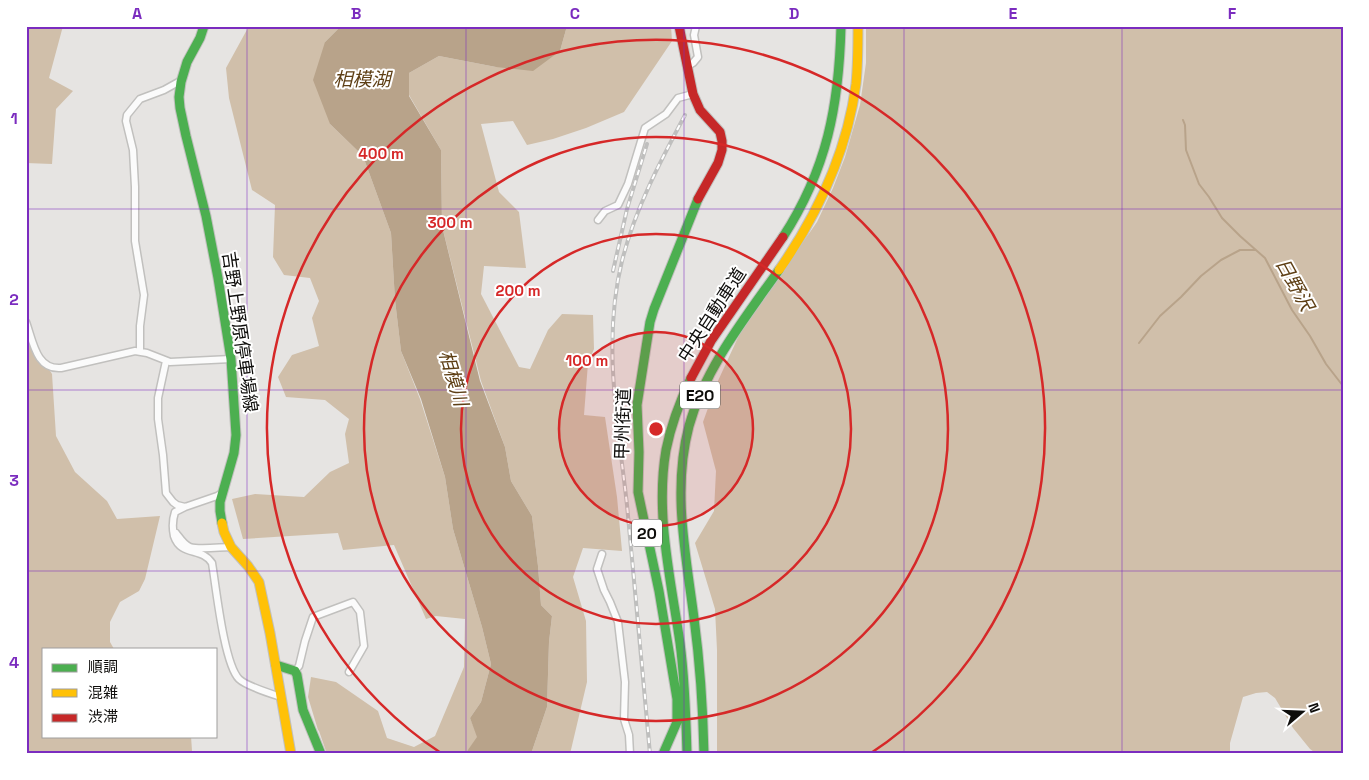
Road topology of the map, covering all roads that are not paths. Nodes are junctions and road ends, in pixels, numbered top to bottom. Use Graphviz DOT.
graph roads {
  1 [pos="204,26"];
  2 [pos="679,26"];
  3 [pos="696,26"];
  4 [pos="841,26"];
  5 [pos="858,26"];
  6 [pos="688,66"];
  7 [pos="182,80"];
  8 [pos="693,94"];
  9 [pos="598,220"];
  10 [pos="26,322"];
  11 [pos="140,351"];
  12 [pos="231,359"];
  13 [pos="166,361"];
  14 [pos="223,493"];
  15 [pos="184,507"];
  16 [pos="172,530"];
  17 [pos="231,547"];
  18 [pos="602,554"];
  19 [pos="276,665"];
  20 [pos="295,670"];
  21 [pos="349,672"];
  22 [pos="282,697"];
  23 [pos="291,754"];
  24 [pos="321,754"];
  25 [pos="630,754"];
  26 [pos="663,754"];
  27 [pos="687,754"];
  28 [pos="704,754"];
  1 -- 7 [label="main road, 吉野上野原停車場線"];
  2 -- 6 [label="main road, 甲州街道 / 20"];
  3 -- 6 [label="street"];
  4 -- 27 [label="main road, 中央自動車道 / E20"];
  5 -- 28 [label="main road, 中央自動車道 / E20"];
  6 -- 8 [label="main road, 甲州街道 / 20"];
  7 -- 11 [label="street"];
  7 -- 12 [label="main road, 吉野上野原停車場線"];
  8 -- 9 [label="street"];
  8 -- 26 [label="main road, 甲州街道 / 20"];
  10 -- 11 [label="street"];
  11 -- 13 [label="street"];
  12 -- 13 [label="street"];
  12 -- 14 [label="main road, 吉野上野原停車場線"];
  13 -- 15 [label="street"];
  14 -- 15 [label="street"];
  14 -- 17 [label="main road, 吉野上野原停車場線"];
  15 -- 16 [label="street"];
  16 -- 17 [label="street"];
  16 -- 22 [label="street"];
  17 -- 19 [label="main road, 吉野上野原停車場線"];
  18 -- 25 [label="street"];
  19 -- 20 [label="main road"];
  19 -- 22 [label="main road, 吉野上野原停車場線"];
  20 -- 21 [label="street"];
  20 -- 24 [label="main road"];
  22 -- 23 [label="main road, 吉野上野原停車場線"];
}
